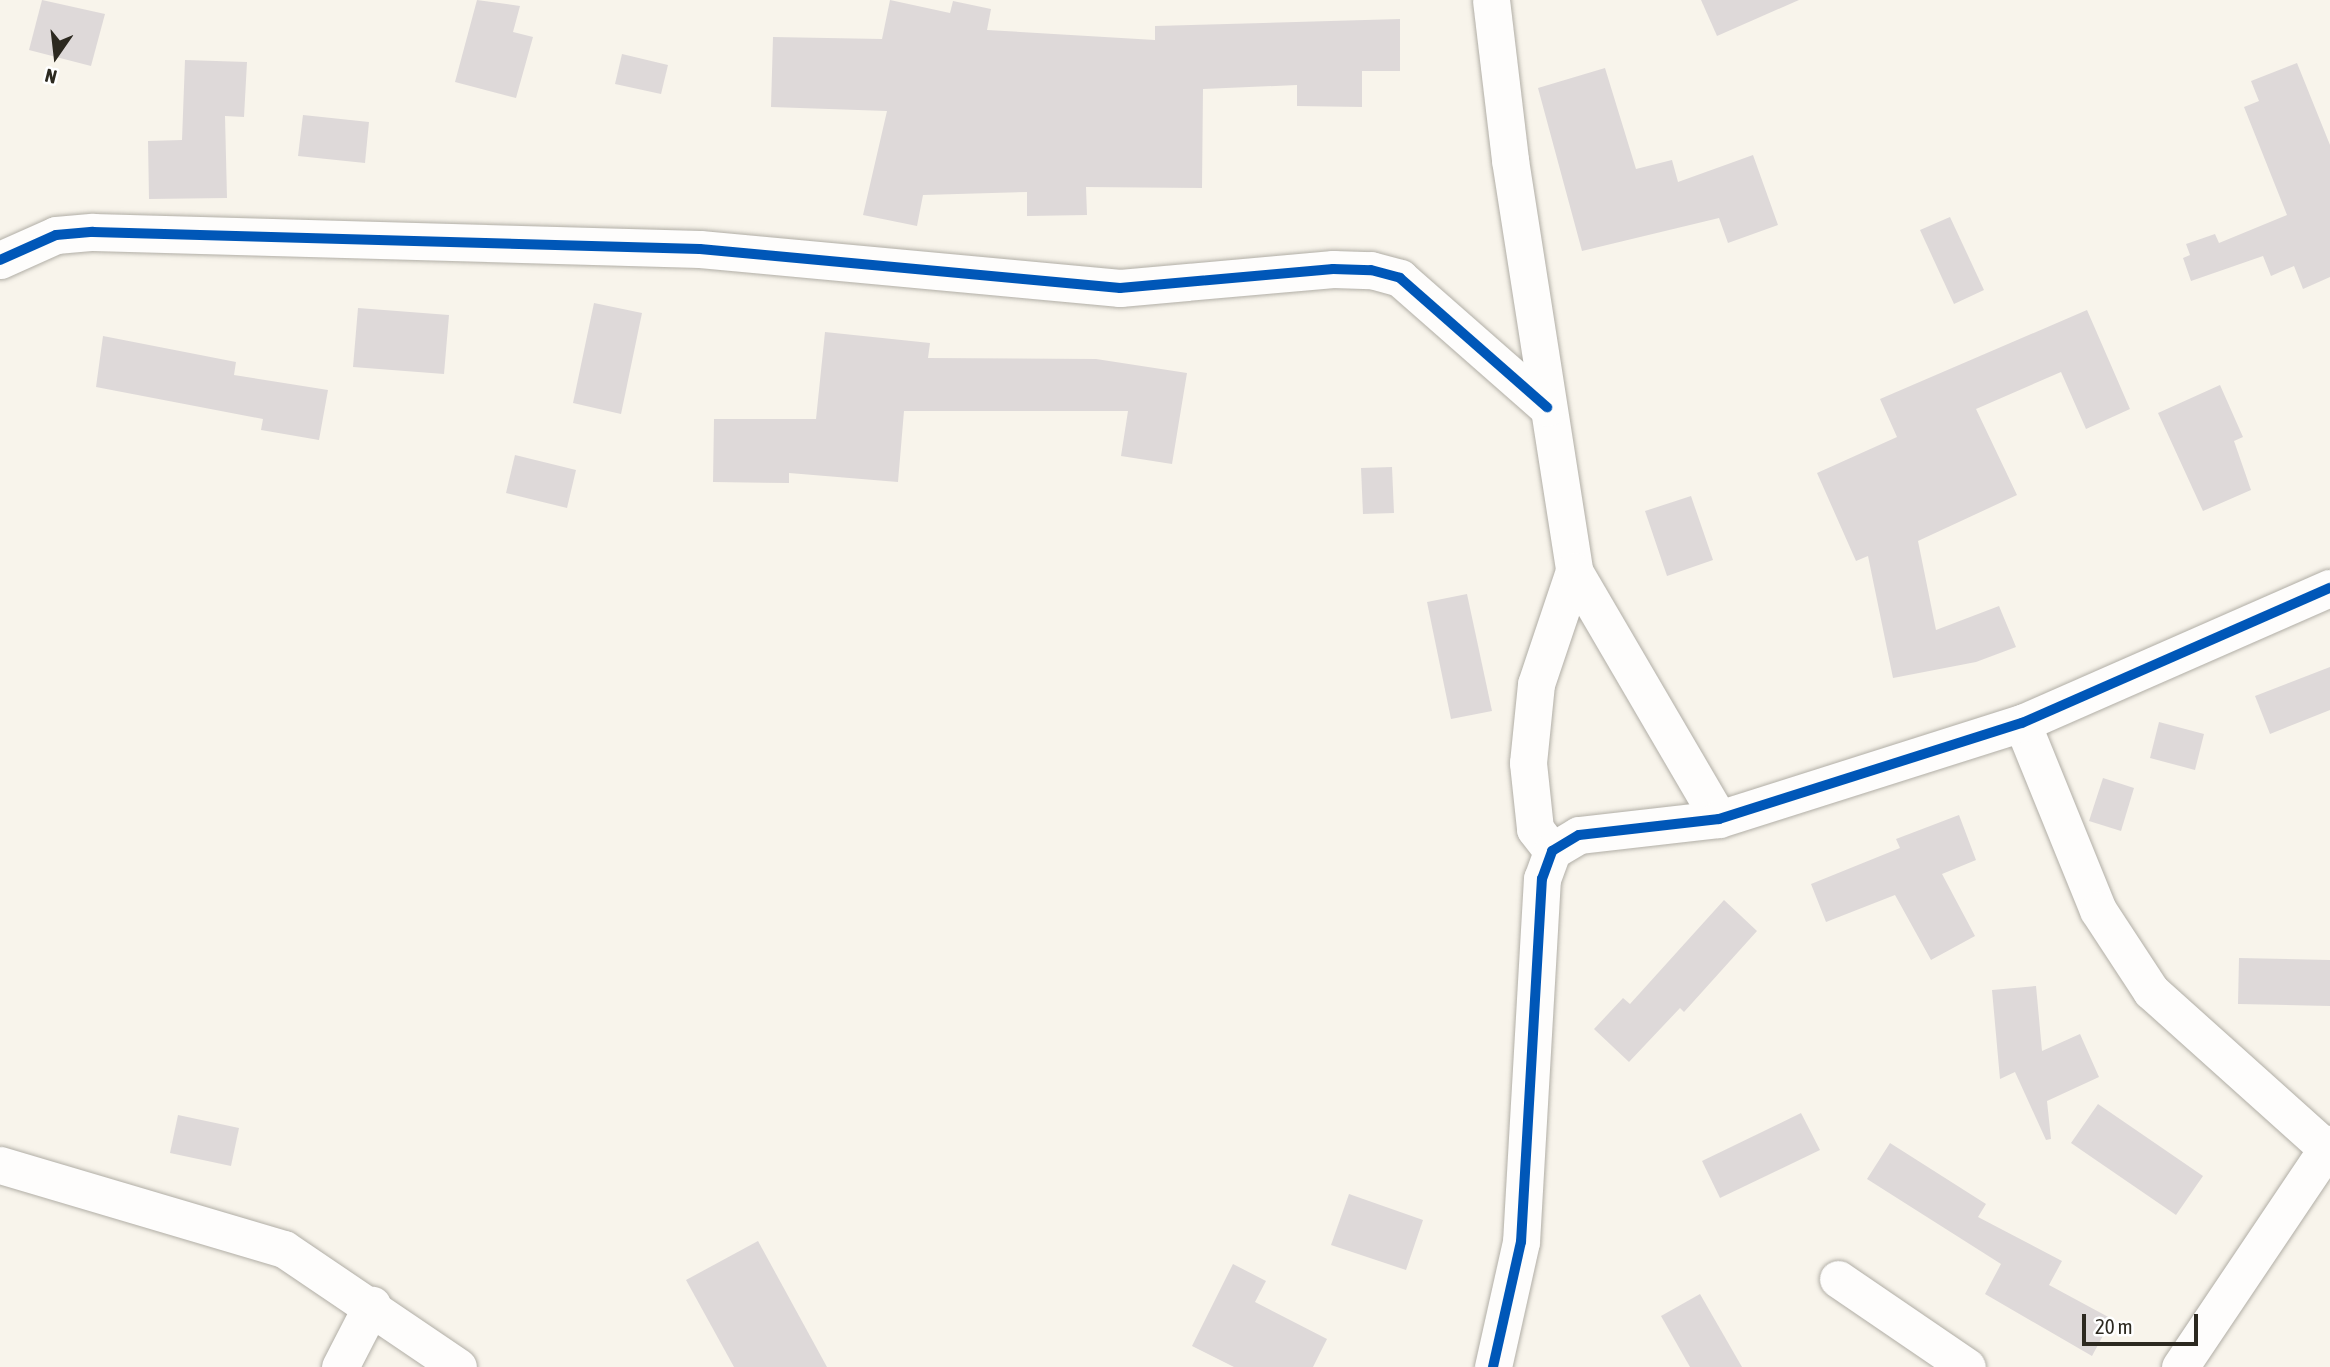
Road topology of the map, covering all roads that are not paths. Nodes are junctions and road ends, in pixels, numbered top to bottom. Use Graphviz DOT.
graph roads {
  1 [pos="1490,0"];
  2 [pos="0,260"];
  3 [pos="1547,407"];
  4 [pos="1574,571"];
  5 [pos="2330,588"];
  6 [pos="2022,723"];
  7 [pos="1719,819"];
  8 [pos="1552,851"];
  9 [pos="2328,1147"];
  10 [pos="0,1165"];
  11 [pos="1838,1279"];
  12 [pos="372,1305"];
  13 [pos="340,1367"];
  14 [pos="458,1367"];
  15 [pos="1493,1367"];
  16 [pos="1966,1367"];
  17 [pos="2180,1367"];
  1 -- 3 [label="street"];
  2 -- 3 [label="street"];
  3 -- 4 [label="street"];
  4 -- 7 [label="street"];
  4 -- 8 [label="street"];
  5 -- 6 [label="street"];
  6 -- 7 [label="street"];
  6 -- 9 [label="street"];
  7 -- 8 [label="street"];
  8 -- 15 [label="street"];
  9 -- 17 [label="street"];
  10 -- 12 [label="street"];
  11 -- 16 [label="street"];
  12 -- 13 [label="street"];
  12 -- 14 [label="street"];
}
